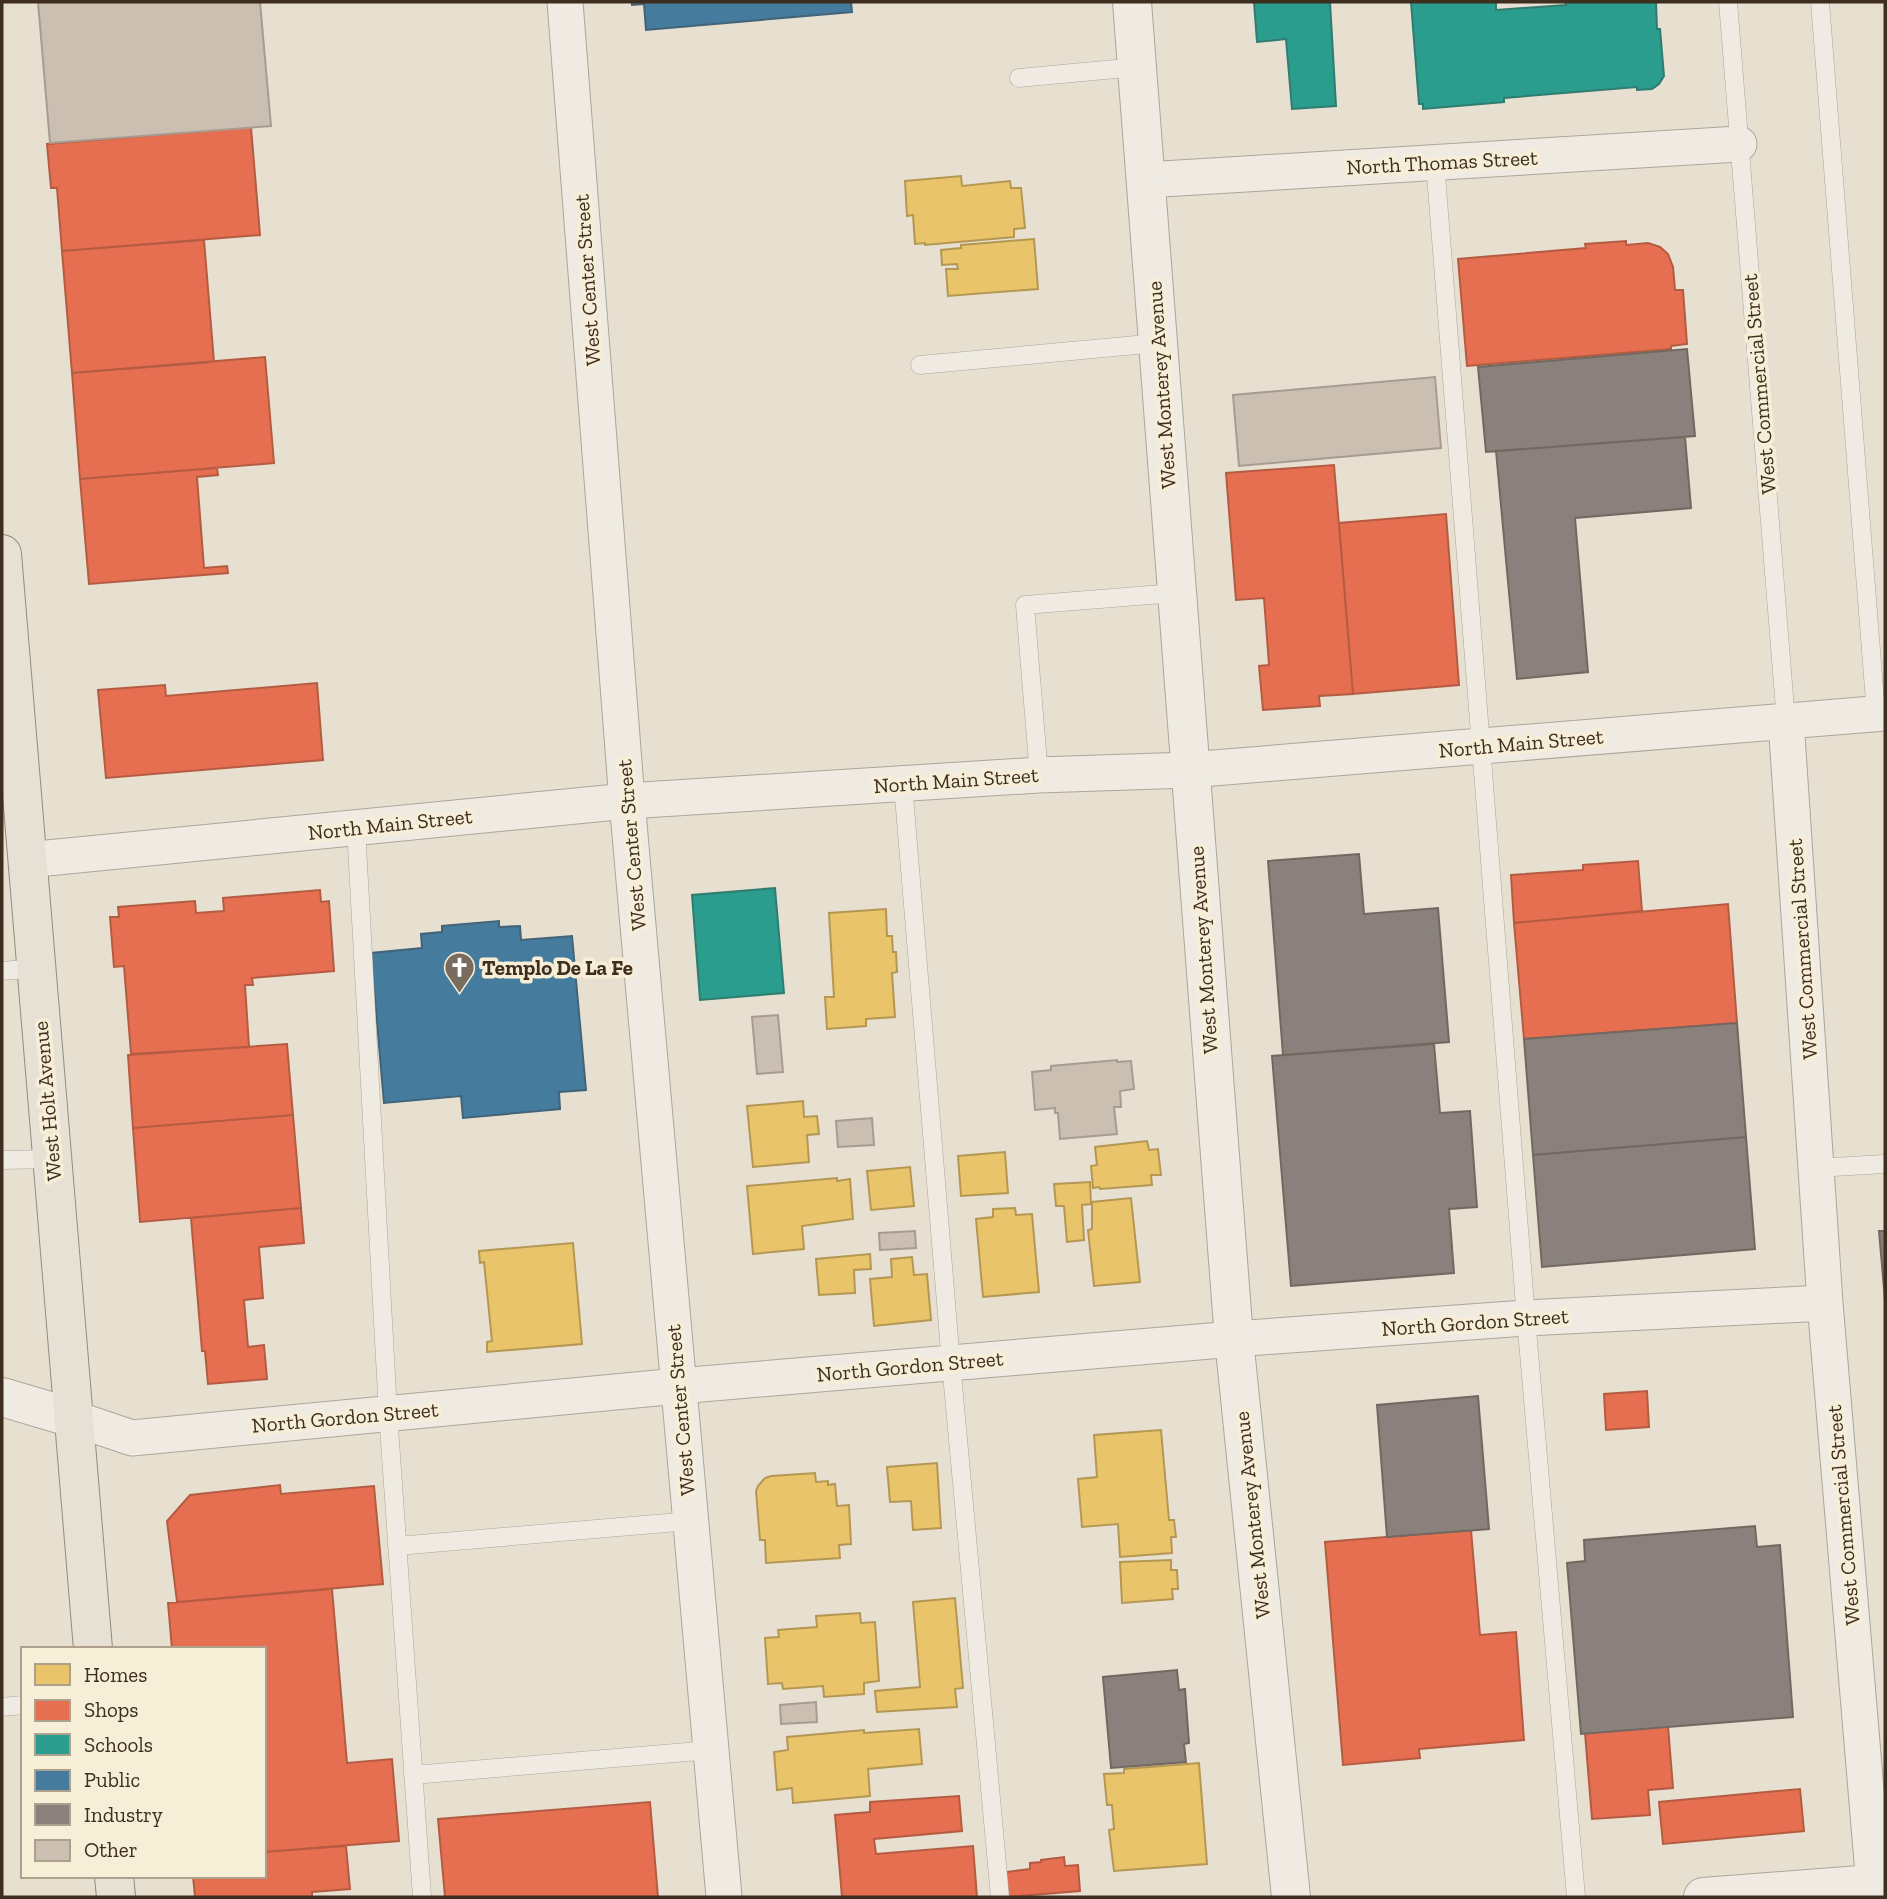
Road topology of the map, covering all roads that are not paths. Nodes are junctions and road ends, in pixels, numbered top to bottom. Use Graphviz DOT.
graph roads {
  1 [pos="565,2"];
  2 [pos="1132,2"];
  3 [pos="1728,2"];
  4 [pos="1820,2"];
  5 [pos="1137,67"];
  6 [pos="1019,78"];
  7 [pos="1739,144"];
  8 [pos="1435,162"];
  9 [pos="1146,180"];
  10 [pos="1158,343"];
  11 [pos="920,365"];
  12 [pos="2,554"];
  13 [pos="1175,593"];
  14 [pos="6,654"];
  15 [pos="1881,714"];
  16 [pos="1786,721"];
  17 [pos="1482,746"];
  18 [pos="1189,770"];
  19 [pos="1039,775"];
  20 [pos="903,784"];
  21 [pos="627,801"];
  22 [pos="356,827"];
  23 [pos="27,860"];
  24 [pos="19,970"];
  25 [pos="51,1159"];
  26 [pos="2,1160"];
  27 [pos="1885,1164"];
  28 [pos="1816,1168"];
  29 [pos="1825,1303"];
  30 [pos="1526,1318"];
  31 [pos="1234,1339"];
  32 [pos="951,1363"];
  33 [pos="678,1386"];
  34 [pos="2,1397"];
  35 [pos="388,1413"];
  36 [pos="73,1418"];
  37 [pos="690,1521"];
  38 [pos="397,1546"];
  39 [pos="93,1647"];
  40 [pos="21,1705"];
  41 [pos="2,1707"];
  42 [pos="710,1750"];
  43 [pos="413,1775"];
  44 [pos="114,1878"];
  45 [pos="1878,1888"];
  46 [pos="116,1897"];
  47 [pos="422,1897"];
  48 [pos="724,1897"];
  49 [pos="1000,1897"];
  50 [pos="1291,1897"];
  51 [pos="1576,1897"];
  52 [pos="1703,1897"];
  1 -- 21 [label="street, West Center Street"];
  2 -- 5 [label="street, West Monterey Avenue"];
  3 -- 7 [label="lane, West Commercial Street"];
  4 -- 15 [label="lane"];
  5 -- 6 [label="lane"];
  5 -- 9 [label="street, West Monterey Avenue"];
  7 -- 8 [label="street, North Thomas Street"];
  7 -- 16 [label="lane, West Commercial Street"];
  8 -- 9 [label="street, North Thomas Street"];
  8 -- 17 [label="lane"];
  9 -- 10 [label="street, West Monterey Avenue"];
  10 -- 11 [label="lane"];
  10 -- 13 [label="street, West Monterey Avenue"];
  12 -- 14 [label="main road, West Holt Avenue"];
  13 -- 18 [label="street, West Monterey Avenue"];
  13 -- 19 [label="lane"];
  14 -- 23 [label="main road, West Holt Avenue"];
  15 -- 16 [label="street, North Main Street"];
  16 -- 17 [label="street, North Main Street"];
  16 -- 28 [label="street, West Commercial Street"];
  17 -- 18 [label="street, North Main Street"];
  17 -- 30 [label="lane"];
  18 -- 19 [label="street, North Main Street"];
  18 -- 31 [label="street, West Monterey Avenue"];
  19 -- 20 [label="street, North Main Street"];
  20 -- 21 [label="street, North Main Street"];
  20 -- 32 [label="lane"];
  21 -- 22 [label="street, North Main Street"];
  21 -- 33 [label="street, West Center Street"];
  22 -- 23 [label="street, North Main Street"];
  22 -- 35 [label="lane"];
  23 -- 24 [label="main road, West Holt Avenue"];
  24 -- 25 [label="main road, West Holt Avenue"];
  25 -- 26 [label="lane"];
  25 -- 36 [label="main road, West Holt Avenue"];
  27 -- 28 [label="lane"];
  28 -- 29 [label="street, West Commercial Street"];
  29 -- 30 [label="street, North Gordon Street"];
  29 -- 45 [label="street, West Commercial Street"];
  30 -- 31 [label="street, North Gordon Street"];
  30 -- 51 [label="lane"];
  31 -- 32 [label="street, North Gordon Street"];
  31 -- 50 [label="street, West Monterey Avenue"];
  32 -- 33 [label="street, North Gordon Street"];
  32 -- 49 [label="lane"];
  33 -- 35 [label="street, North Gordon Street"];
  33 -- 37 [label="street, West Center Street"];
  34 -- 36 [label="street, North Gordon Street"];
  35 -- 36 [label="street, North Gordon Street"];
  35 -- 38 [label="lane"];
  36 -- 39 [label="main road, West Holt Avenue"];
  37 -- 38 [label="lane"];
  37 -- 42 [label="street, West Center Street"];
  38 -- 43 [label="lane"];
  40 -- 41 [label="lane"];
  42 -- 43 [label="lane"];
  42 -- 48 [label="street, West Center Street"];
  43 -- 47 [label="lane"];
  44 -- 46 [label="main road"];
  45 -- 52 [label="street"];
}
